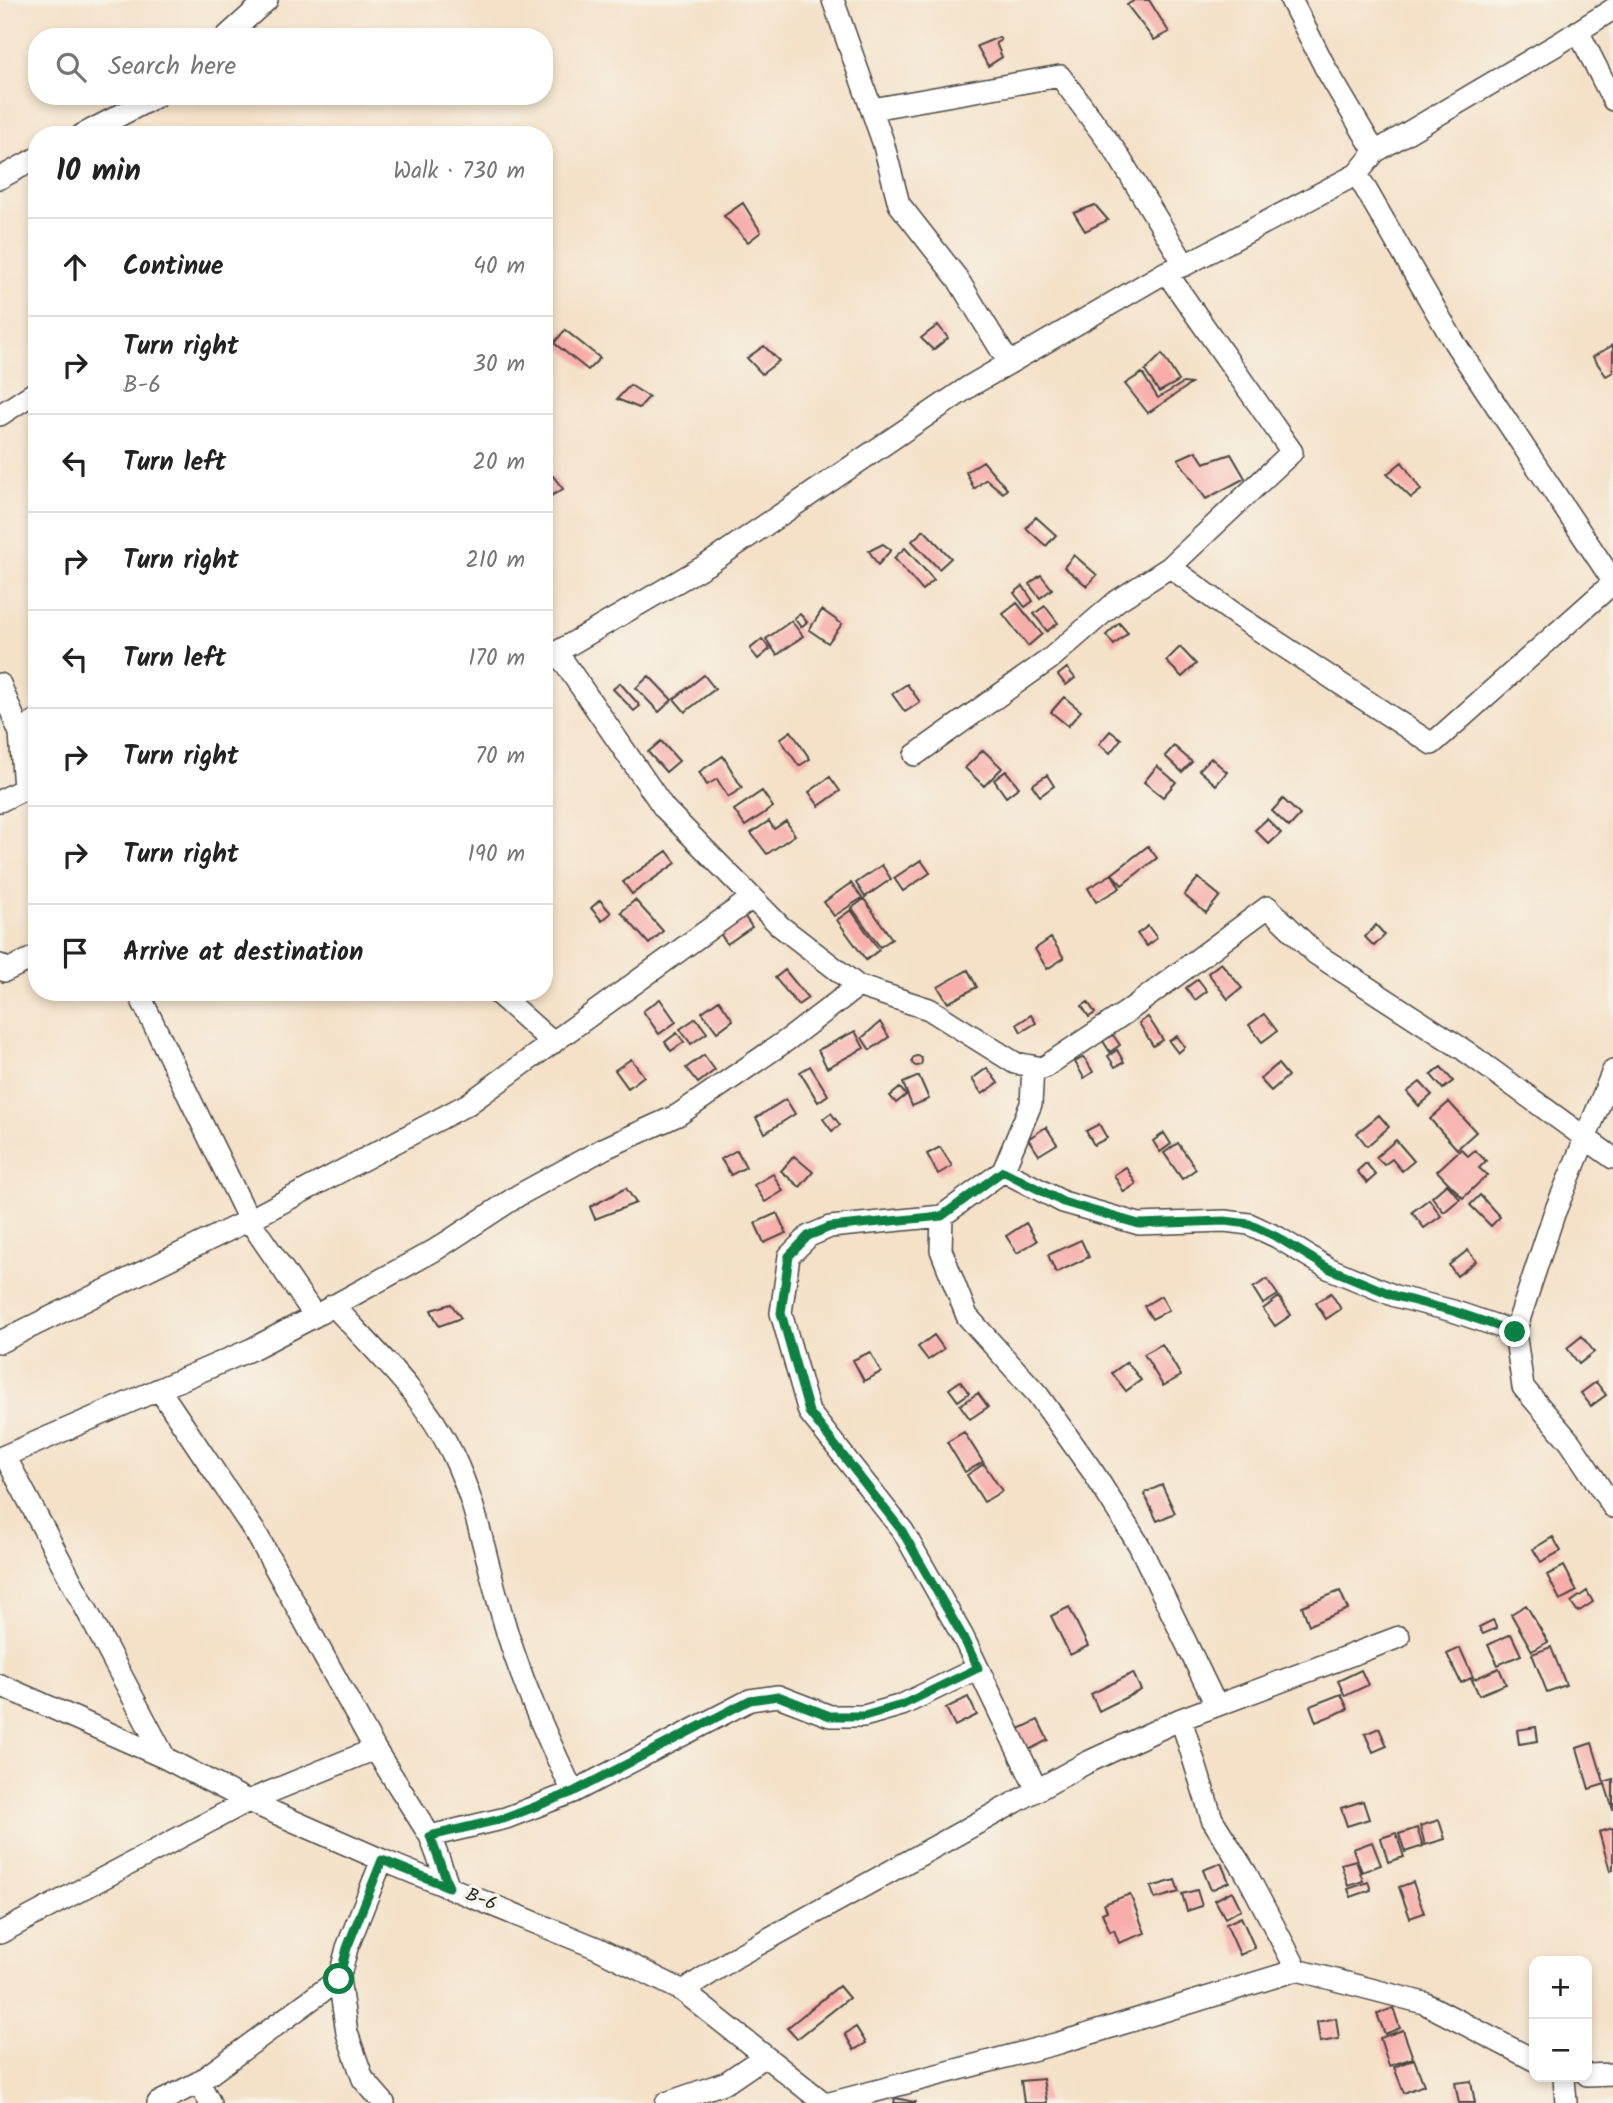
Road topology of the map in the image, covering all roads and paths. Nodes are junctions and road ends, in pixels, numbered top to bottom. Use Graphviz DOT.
graph roads {
  1 [pos="267,0"];
  2 [pos="833,0"];
  3 [pos="1291,0"];
  4 [pos="1613,9"];
  5 [pos="236,28"];
  6 [pos="1578,31"];
  7 [pos="1613,100"];
  8 [pos="140,105"];
  9 [pos="872,109"];
  10 [pos="99,126"];
  11 [pos="1376,152"];
  12 [pos="28,163"];
  13 [pos="1357,174"];
  14 [pos="0,177"];
  15 [pos="1175,269"];
  16 [pos="1009,363"];
  17 [pos="28,397"];
  18 [pos="0,415"];
  19 [pos="1170,566"];
  20 [pos="1613,582"];
  21 [pos="553,651"];
  22 [pos="553,655"];
  23 [pos="0,684"];
  24 [pos="28,726"];
  25 [pos="28,730"];
  26 [pos="915,755"];
  27 [pos="0,801"];
  28 [pos="752,898"];
  29 [pos="28,960"];
  30 [pos="2,970"];
  31 [pos="858,986"];
  32 [pos="142,1001"];
  33 [pos="506,1001"];
  34 [pos="553,1043"];
  35 [pos="1033,1067"];
  36 [pos="1613,1071"];
  37 [pos="1586,1136"];
  38 [pos="1613,1158"];
  39 [pos="1003,1171"];
  40 [pos="942,1216"];
  41 [pos="249,1220"];
  42 [pos="324,1310"];
  43 [pos="1515,1332"];
  44 [pos="0,1342"];
  45 [pos="159,1389"];
  46 [pos="3,1457"];
  47 [pos="1613,1507"];
  48 [pos="1399,1637"];
  49 [pos="978,1668"];
  50 [pos="0,1685"];
  51 [pos="1216,1706"];
  52 [pos="1181,1719"];
  53 [pos="375,1749"];
  54 [pos="165,1758"];
  55 [pos="1037,1790"];
  56 [pos="573,1792"];
  57 [pos="248,1801"];
  58 [pos="430,1836"];
  59 [pos="382,1860"];
  60 [pos="449,1887"];
  61 [pos="0,1933"];
  62 [pos="1297,1970"];
  63 [pos="339,1979"];
  64 [pos="683,1991"];
  65 [pos="765,2056"];
  66 [pos="1529,2057"];
  67 [pos="1613,2074"];
  68 [pos="1592,2075"];
  69 [pos="198,2082"];
  70 [pos="1564,2082"];
  71 [pos="158,2103"];
  72 [pos="210,2103"];
  73 [pos="384,2103"];
  74 [pos="666,2103"];
  75 [pos="824,2103"];
  76 [pos="830,2103"];
  77 [pos="1566,2103"];
  1 -- 5 [label="street"];
  2 -- 9 [label="street"];
  3 -- 11 [label="street"];
  4 -- 6 [label="street"];
  6 -- 7 [label="street"];
  6 -- 11 [label="street"];
  8 -- 10 [label="street"];
  9 -- 15 [label="street"];
  9 -- 16 [label="street"];
  11 -- 13 [label="street"];
  12 -- 14 [label="street"];
  13 -- 15 [label="street"];
  13 -- 20 [label="street"];
  15 -- 16 [label="street"];
  15 -- 19 [label="street"];
  16 -- 21 [label="street"];
  17 -- 18 [label="street"];
  19 -- 20 [label="street"];
  19 -- 26 [label="street"];
  22 -- 28 [label="street"];
  23 -- 24 [label="street"];
  25 -- 27 [label="street"];
  28 -- 31 [label="street"];
  28 -- 34 [label="street"];
  29 -- 30 [label="street"];
  31 -- 35 [label="street"];
  31 -- 42 [label="street"];
  32 -- 41 [label="street"];
  33 -- 34 [label="street"];
  34 -- 41 [label="street"];
  35 -- 37 [label="street"];
  35 -- 39 [label="street"];
  36 -- 37 [label="street"];
  37 -- 38 [label="street"];
  37 -- 43 [label="street"];
  39 -- 40 [label="street"];
  39 -- 43 [label="street"];
  40 -- 49 [label="street"];
  40 -- 51 [label="street"];
  41 -- 42 [label="street"];
  41 -- 44 [label="street"];
  42 -- 45 [label="street"];
  42 -- 56 [label="street"];
  43 -- 47 [label="street"];
  45 -- 46 [label="street"];
  45 -- 53 [label="street"];
  46 -- 54 [label="street"];
  48 -- 51 [label="street"];
  49 -- 55 [label="street"];
  49 -- 56 [label="street"];
  50 -- 54 [label="street, B-6"];
  51 -- 52 [label="street"];
  52 -- 55 [label="street"];
  52 -- 62 [label="street"];
  53 -- 57 [label="street"];
  53 -- 58 [label="street"];
  54 -- 57 [label="street, B-6"];
  55 -- 64 [label="street"];
  56 -- 58 [label="street"];
  57 -- 59 [label="street, B-6"];
  57 -- 61 [label="street"];
  58 -- 60 [label="street"];
  59 -- 60 [label="street, B-6"];
  59 -- 63 [label="street"];
  60 -- 64 [label="street, B-6"];
  62 -- 66 [label="street"];
  62 -- 76 [label="street"];
  63 -- 69 [label="street"];
  63 -- 73 [label="street"];
  64 -- 65 [label="street, B-6"];
  65 -- 74 [label="street"];
  65 -- 75 [label="street, B-6"];
  67 -- 68 [label="street"];
  69 -- 71 [label="street"];
  69 -- 72 [label="street"];
  70 -- 77 [label="street"];
}
